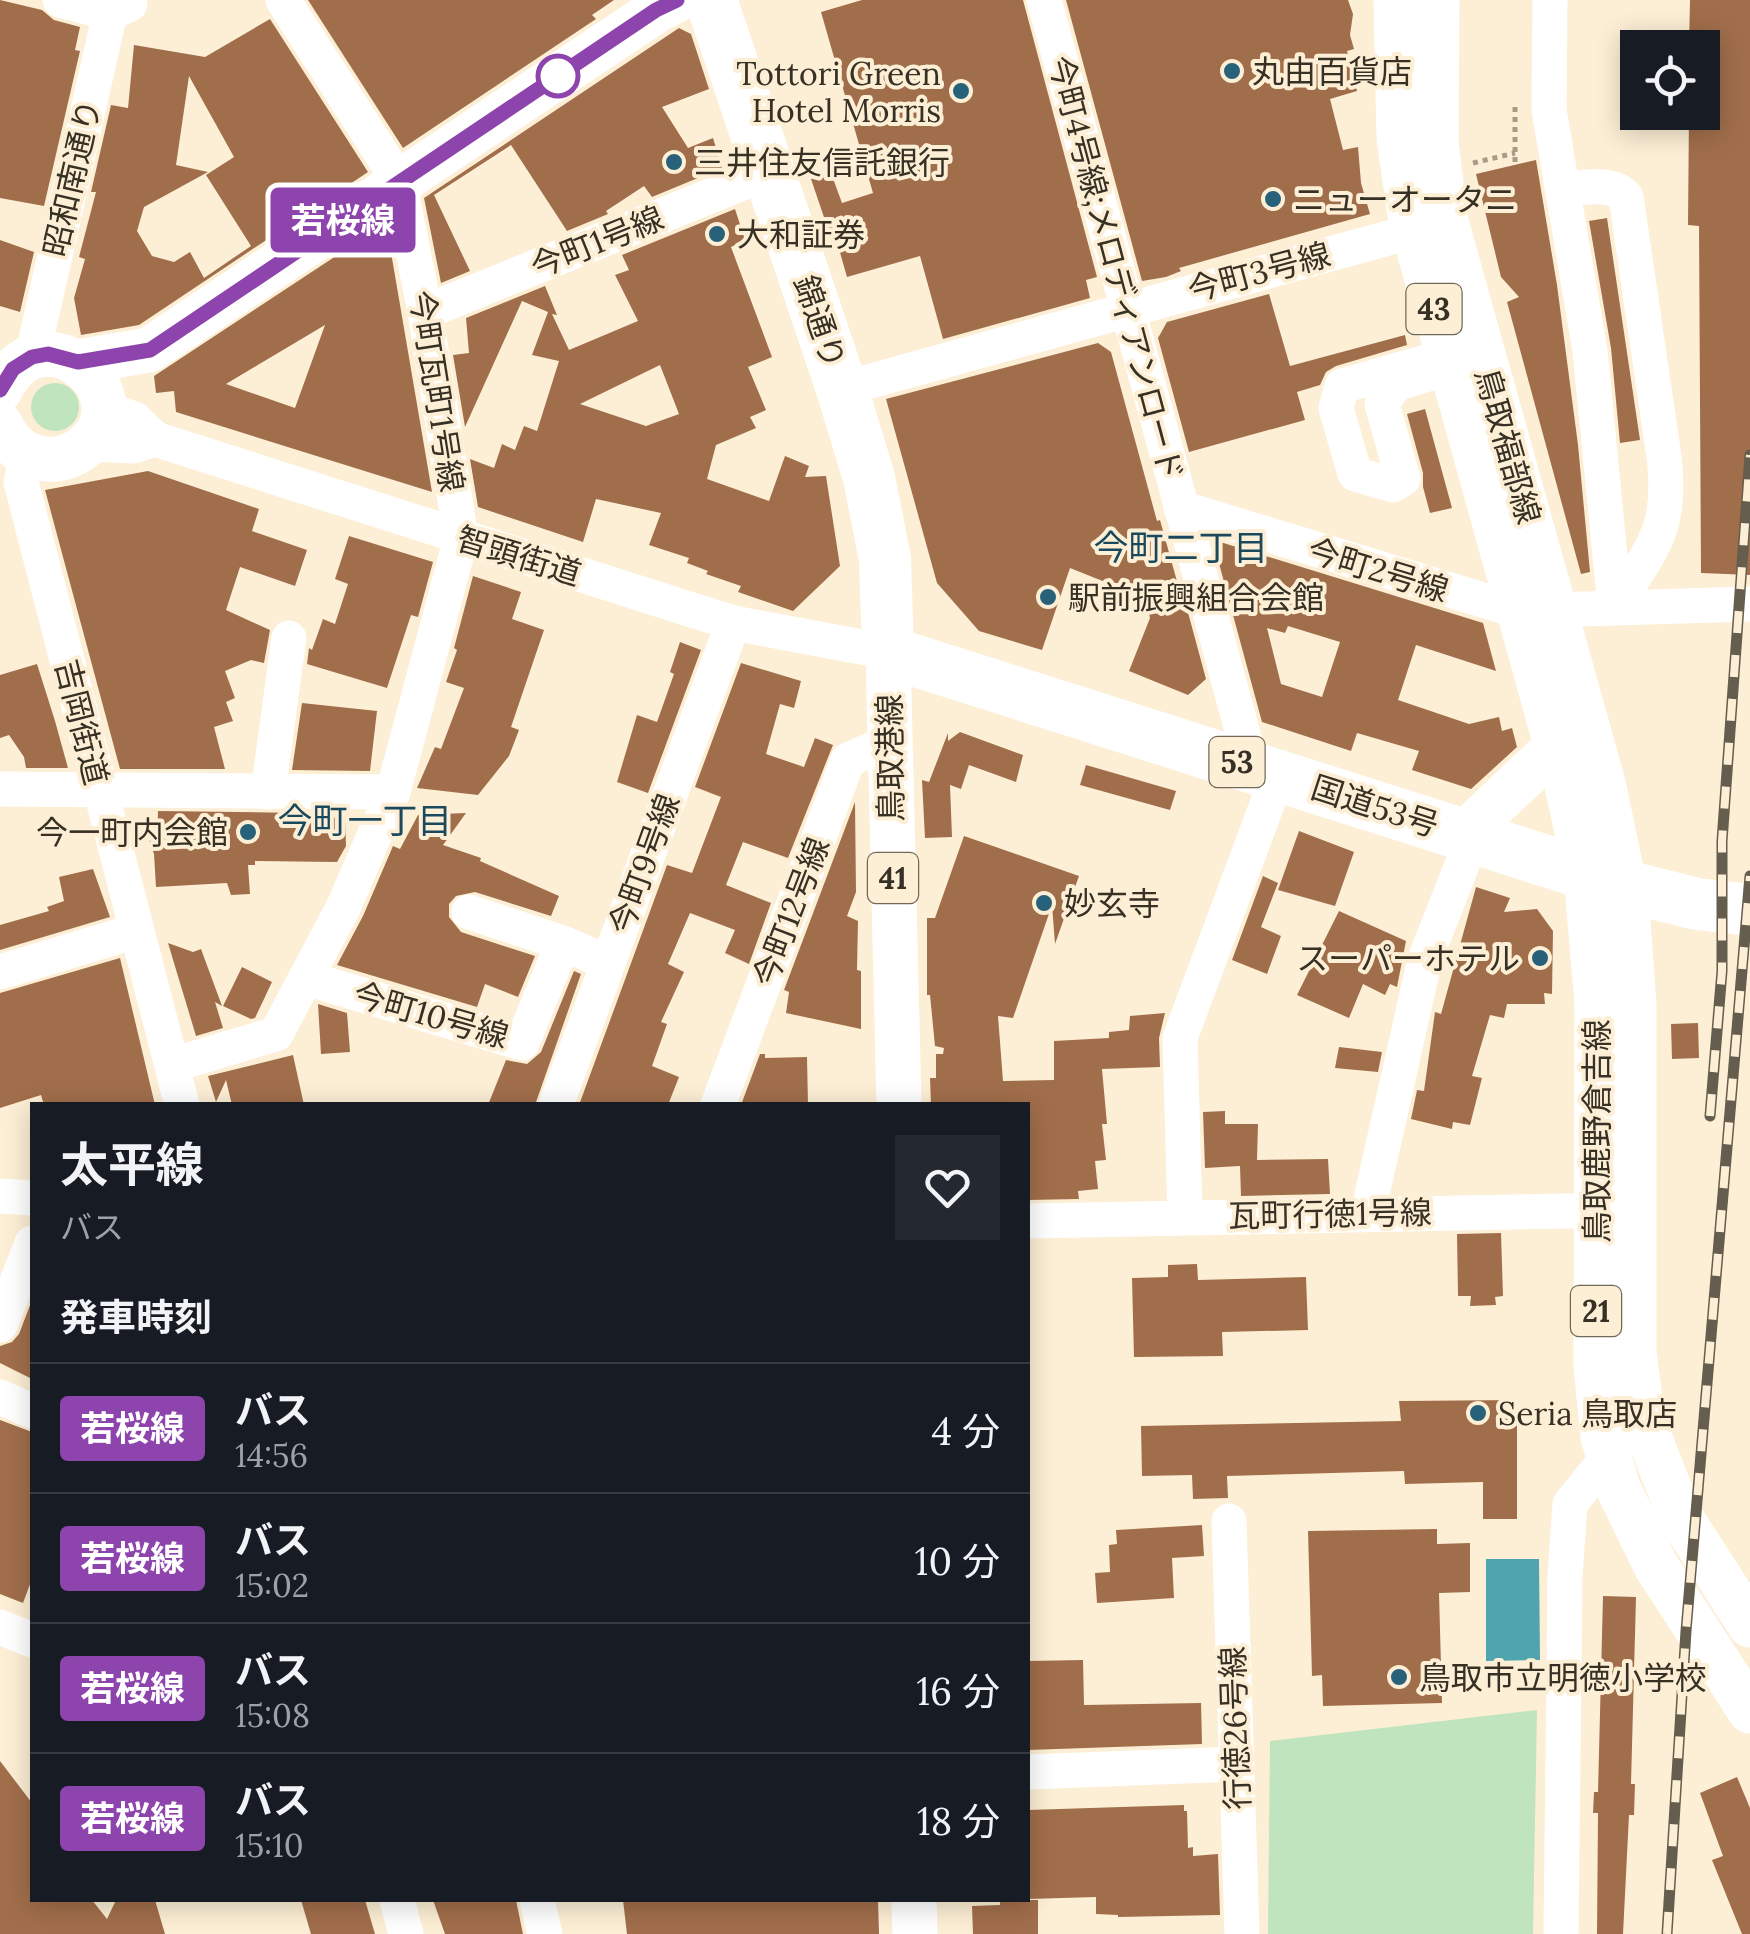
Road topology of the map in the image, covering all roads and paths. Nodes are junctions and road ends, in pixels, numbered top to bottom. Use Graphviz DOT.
graph roads {
  1 [pos="60,0"];
  2 [pos="283,0"];
  3 [pos="677,0"];
  4 [pos="712,0"];
  5 [pos="1044,0"];
  6 [pos="1396,0"];
  7 [pos="1437,0"];
  8 [pos="1550,0"];
  9 [pos="120,4"];
  10 [pos="1515,152"];
  11 [pos="1470,163"];
  12 [pos="769,172"];
  13 [pos="399,182"];
  14 [pos="1564,189"];
  15 [pos="1429,226"];
  16 [pos="1126,308"];
  17 [pos="425,312"];
  18 [pos="150,350"];
  19 [pos="78,362"];
  20 [pos="11,372"];
  21 [pos="842,389"];
  22 [pos="98,418"];
  23 [pos="12,445"];
  24 [pos="1181,508"];
  25 [pos="461,538"];
  26 [pos="1750,604"];
  27 [pos="1615,607"];
  28 [pos="1536,611"];
  29 [pos="733,623"];
  30 [pos="289,638"];
  31 [pos="888,652"];
  32 [pos="889,742"];
  33 [pos="1556,746"];
  34 [pos="1265,771"];
  35 [pos="0,789"];
  36 [pos="100,792"];
  37 [pos="268,792"];
  38 [pos="393,792"];
  39 [pos="1469,836"];
  40 [pos="1606,880"];
  41 [pos="1750,910"];
  42 [pos="469,912"];
  43 [pos="136,931"];
  44 [pos="563,943"];
  45 [pos="608,962"];
  46 [pos="0,972"];
  47 [pos="306,978"];
  48 [pos="172,1065"];
  49 [pos="181,1102"];
  50 [pos="557,1102"];
  51 [pos="719,1102"];
  52 [pos="898,1102"];
  53 [pos="0,1196"];
  54 [pos="30,1198"];
  55 [pos="1614,1210"];
  56 [pos="1368,1212"];
  57 [pos="1184,1217"];
  58 [pos="1030,1221"];
  59 [pos="30,1248"];
  60 [pos="0,1325"];
  61 [pos="0,1397"];
  62 [pos="30,1410"];
  63 [pos="1608,1457"];
  64 [pos="1229,1521"];
  65 [pos="1750,1625"];
  66 [pos="0,1626"];
  67 [pos="30,1639"];
  68 [pos="1750,1711"];
  69 [pos="1236,1764"];
  70 [pos="1030,1772"];
  71 [pos="398,1902"];
  72 [pos="537,1902"];
  73 [pos="914,1902"];
  74 [pos="406,1934"];
  75 [pos="545,1934"];
  76 [pos="916,1934"];
  77 [pos="1242,1934"];
  78 [pos="1561,1934"];
  1 -- 9 [label="street"];
  2 -- 13 [label="street, 今町瓦町1号線"];
  3 -- 13 [label="main road"];
  4 -- 12 [label="highway, 錦通り"];
  5 -- 16 [label="street, 今町4号線;メロディアンロード"];
  6 -- 15 [label="main road, 鳥取福部線 / 43"];
  7 -- 15 [label="main road, 鳥取福部線 / 43"];
  8 -- 14 [label="street"];
  9 -- 20 [label="street, 昭和南通り"];
  10 -- 11 [label="path"];
  12 -- 17 [label="street, 今町1号線"];
  12 -- 21 [label="highway, 錦通り"];
  13 -- 17 [label="street, 今町瓦町1号線"];
  13 -- 18 [label="main road"];
  14 -- 27 [label="street"];
  14 -- 27 [label="street"];
  15 -- 16 [label="street, 今町3号線"];
  15 -- 28 [label="main road, 鳥取福部線 / 43"];
  15 -- 28 [label="main road, 鳥取福部線 / 43"];
  16 -- 21 [label="street, 今町3号線"];
  16 -- 24 [label="street, 今町4号線;メロディアンロード"];
  17 -- 25 [label="street, 今町瓦町1号線"];
  18 -- 19 [label="main road"];
  18 -- 22 [label="main road"];
  19 -- 20 [label="main road"];
  19 -- 22 [label="main road"];
  21 -- 31 [label="highway, 錦通り"];
  22 -- 23 [label="main road"];
  22 -- 25 [label="street, 智頭街道"];
  23 -- 36 [label="street, 吉岡街道"];
  24 -- 28 [label="street, 今町2号線"];
  24 -- 34 [label="street, 今町4号線;メロディアンロード"];
  25 -- 29 [label="street, 智頭街道"];
  25 -- 38 [label="street, 今町瓦町1号線"];
  26 -- 27 [label="street, 今町2号線"];
  27 -- 28 [label="street, 今町2号線"];
  28 -- 33 [label="main road, 鳥取福部線 / 43"];
  28 -- 40 [label="main road, 鳥取福部線 / 43"];
  29 -- 31 [label="street, 智頭街道"];
  29 -- 45 [label="street, 今町9号線"];
  30 -- 37 [label="street"];
  31 -- 32 [label="main road, 鳥取港線 / 41"];
  31 -- 34 [label="highway, 国道53号 / 53"];
  32 -- 51 [label="street, 今町12号線"];
  32 -- 52 [label="main road, 鳥取港線 / 41"];
  33 -- 39 [label="main road"];
  33 -- 40 [label="main road, 鳥取福部線 / 43"];
  34 -- 39 [label="highway, 国道53号 / 53"];
  34 -- 57 [label="street"];
  35 -- 36 [label="street"];
  36 -- 37 [label="street"];
  36 -- 43 [label="street, 吉岡街道"];
  37 -- 38 [label="street"];
  38 -- 47 [label="street, 今町瓦町1号線"];
  39 -- 40 [label="highway, 国道53号 / 53"];
  39 -- 56 [label="street"];
  40 -- 41 [label="highway, 国道53号 / 53"];
  40 -- 55 [label="main road, 鳥取鹿野倉吉線 / 21"];
  42 -- 44 [label="street"];
  43 -- 46 [label="street"];
  43 -- 48 [label="street, 吉岡街道"];
  44 -- 45 [label="street"];
  44 -- 47 [label="street, 今町10号線"];
  45 -- 50 [label="street, 今町9号線"];
  47 -- 48 [label="street, 今町瓦町1号線"];
  48 -- 49 [label="street, 吉岡街道"];
  53 -- 54 [label="street"];
  55 -- 56 [label="street, 瓦町行徳1号線"];
  55 -- 63 [label="main road, 鳥取鹿野倉吉線 / 21"];
  55 -- 65 [label="main road, 鳥取鹿野倉吉線 / 21"];
  56 -- 57 [label="street, 瓦町行徳1号線"];
  57 -- 58 [label="street, 瓦町行徳1号線"];
  59 -- 60 [label="street"];
  61 -- 62 [label="street"];
  63 -- 68 [label="main road, 鳥取鹿野倉吉線 / 21"];
  63 -- 78 [label="street"];
  64 -- 69 [label="street, 行徳26号線"];
  66 -- 67 [label="street"];
  69 -- 70 [label="street"];
  69 -- 77 [label="street, 行徳26号線"];
  71 -- 74 [label="street"];
  72 -- 75 [label="street"];
  73 -- 76 [label="main road"];
}
